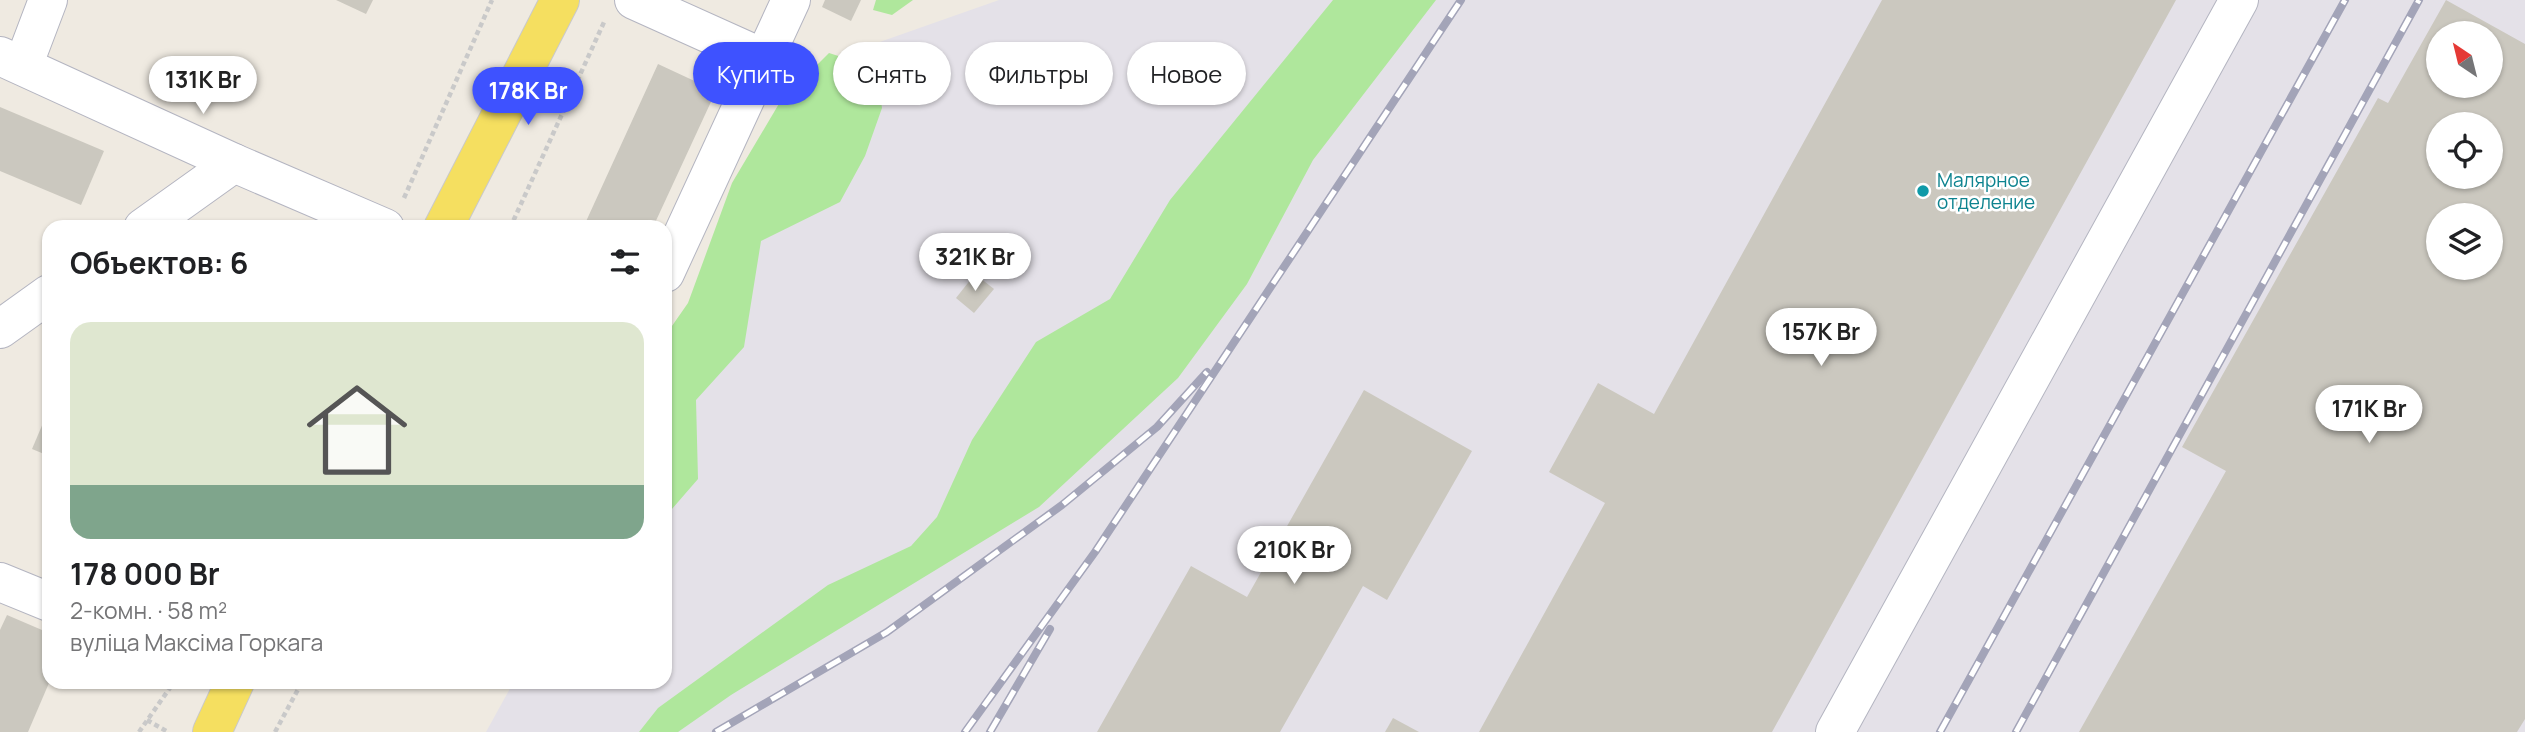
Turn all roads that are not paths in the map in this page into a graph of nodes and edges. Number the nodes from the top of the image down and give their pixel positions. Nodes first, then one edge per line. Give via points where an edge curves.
1 (48, 0) edge
2 (541, 0) edge
3 (560, 0) edge
4 (791, 0) edge
5 (2239, 0) edge
6 (621, 6) edge
7 (719, 42) edge
8 (772, 42) edge
9 (12, 61) edge
10 (744, 105) edge
11 (234, 163) junction
12 (394, 215) edge
13 (154, 220) edge
14 (445, 220) edge
15 (446, 220) edge
16 (672, 258) edge
17 (42, 299) edge
18 (0, 329) edge
19 (0, 582) edge
20 (42, 599) edge
21 (231, 689) edge
22 (212, 732) edge
23 (1835, 732) edge

1 - 9 street
2 - 14 main road
3 - 15 main road
4 - 8 street
5 - 23 street
6 - 7 street
9 - 11 street
10 - 16 street
11 - 12 street
11 - 13 street
17 - 18 street
19 - 20 street
21 - 22 main road

